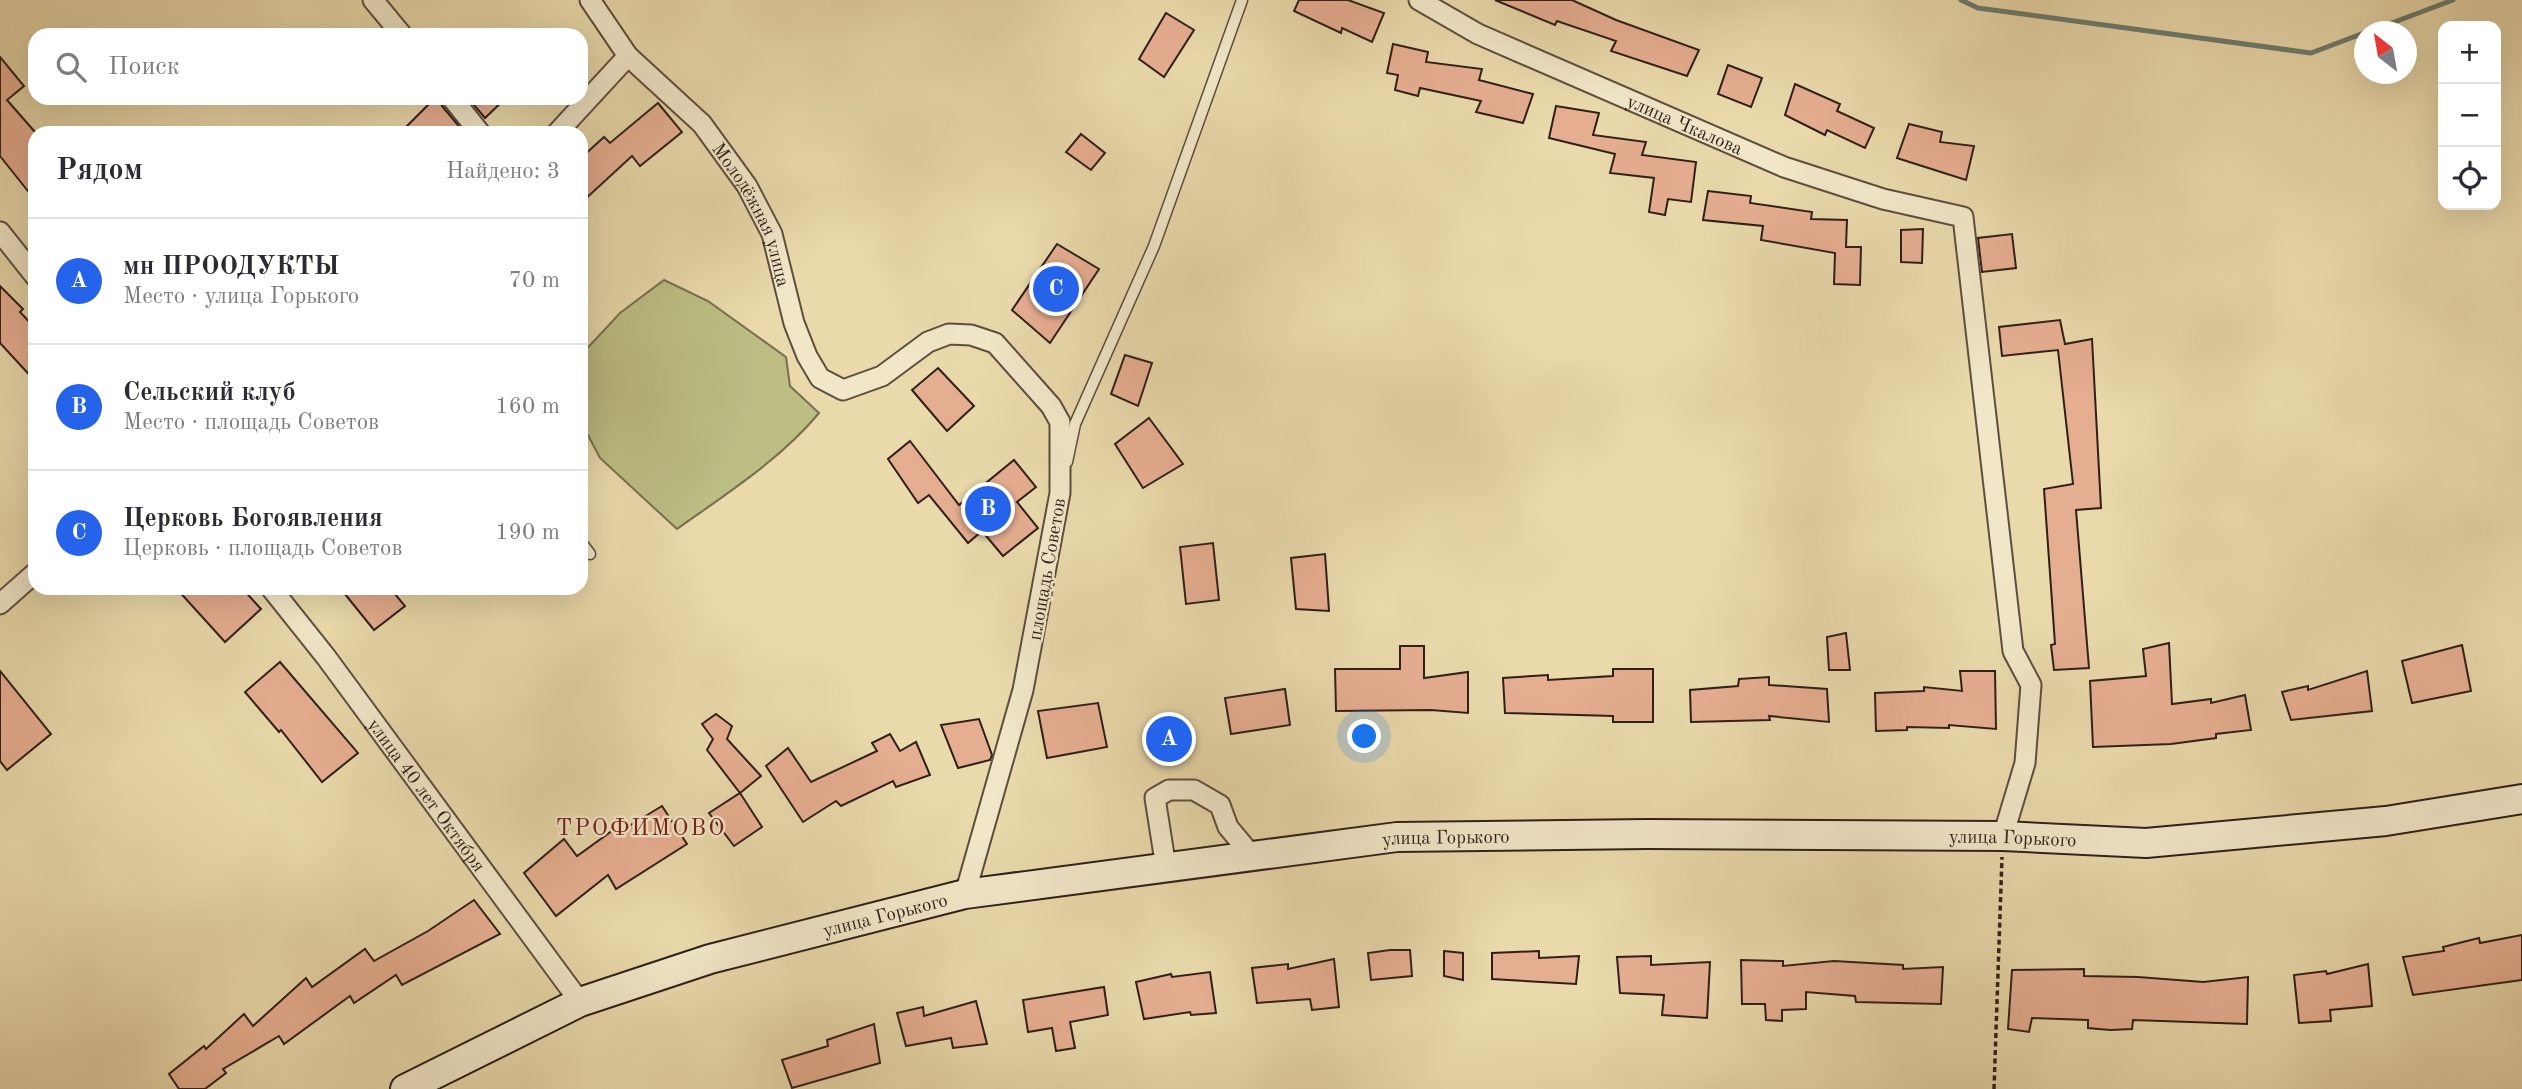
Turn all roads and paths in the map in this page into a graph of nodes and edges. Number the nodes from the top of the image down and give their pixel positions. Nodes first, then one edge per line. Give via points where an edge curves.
1 (373, 0) edge
2 (590, 0) edge
3 (1242, 0) edge
4 (1419, 0) edge
5 (396, 28) edge
6 (628, 56) junction
7 (588, 99) edge
8 (458, 105) edge
9 (583, 105) edge
10 (474, 126) edge
11 (563, 126) edge
12 (0, 232) edge
13 (28, 267) edge
14 (843, 390) joint
15 (1060, 494) junction
16 (588, 551) edge
17 (590, 554) dead end
18 (28, 579) edge
19 (277, 595) edge
20 (0, 604) edge
21 (2522, 799) edge
22 (2003, 835) junction
23 (1253, 857) junction
24 (1161, 870) junction
25 (965, 894) junction
26 (580, 1002) junction
27 (405, 1089) edge
28 (1994, 1089) edge

1 - 5 street
2 - 6 street, Молодёжная улица
3 - 15 lane via 1154,246 1075,424
4 - 22 street, улица Чкалова via 1478,34 1784,167 1883,199 1963,217 2012,651 2031,685 2025,763
6 - 7 street
6 - 14 street, Молодёжная улица via 702,124 747,186 772,234 807,356 820,378
8 - 10 street
9 - 11 street
12 - 13 street
14 - 15 street, площадь Советов via 882,376 928,342 948,334 995,343 1060,422
15 - 25 street, площадь Советов via 1023,690
16 - 17 lane
18 - 20 street
19 - 26 street, улица 40 лет Октября
21 - 22 main road, улица Горького via 2386,821 2146,843
22 - 23 main road, улица Горького via 1397,837
22 - 28 path
23 - 24 main road, улица Горького
23 - 24 street via 1228,827 1220,805 1194,790 1169,790 1155,798 1162,829
24 - 25 main road, улица Горького
25 - 26 main road, улица Горького via 710,959
26 - 27 main road, улица Горького

